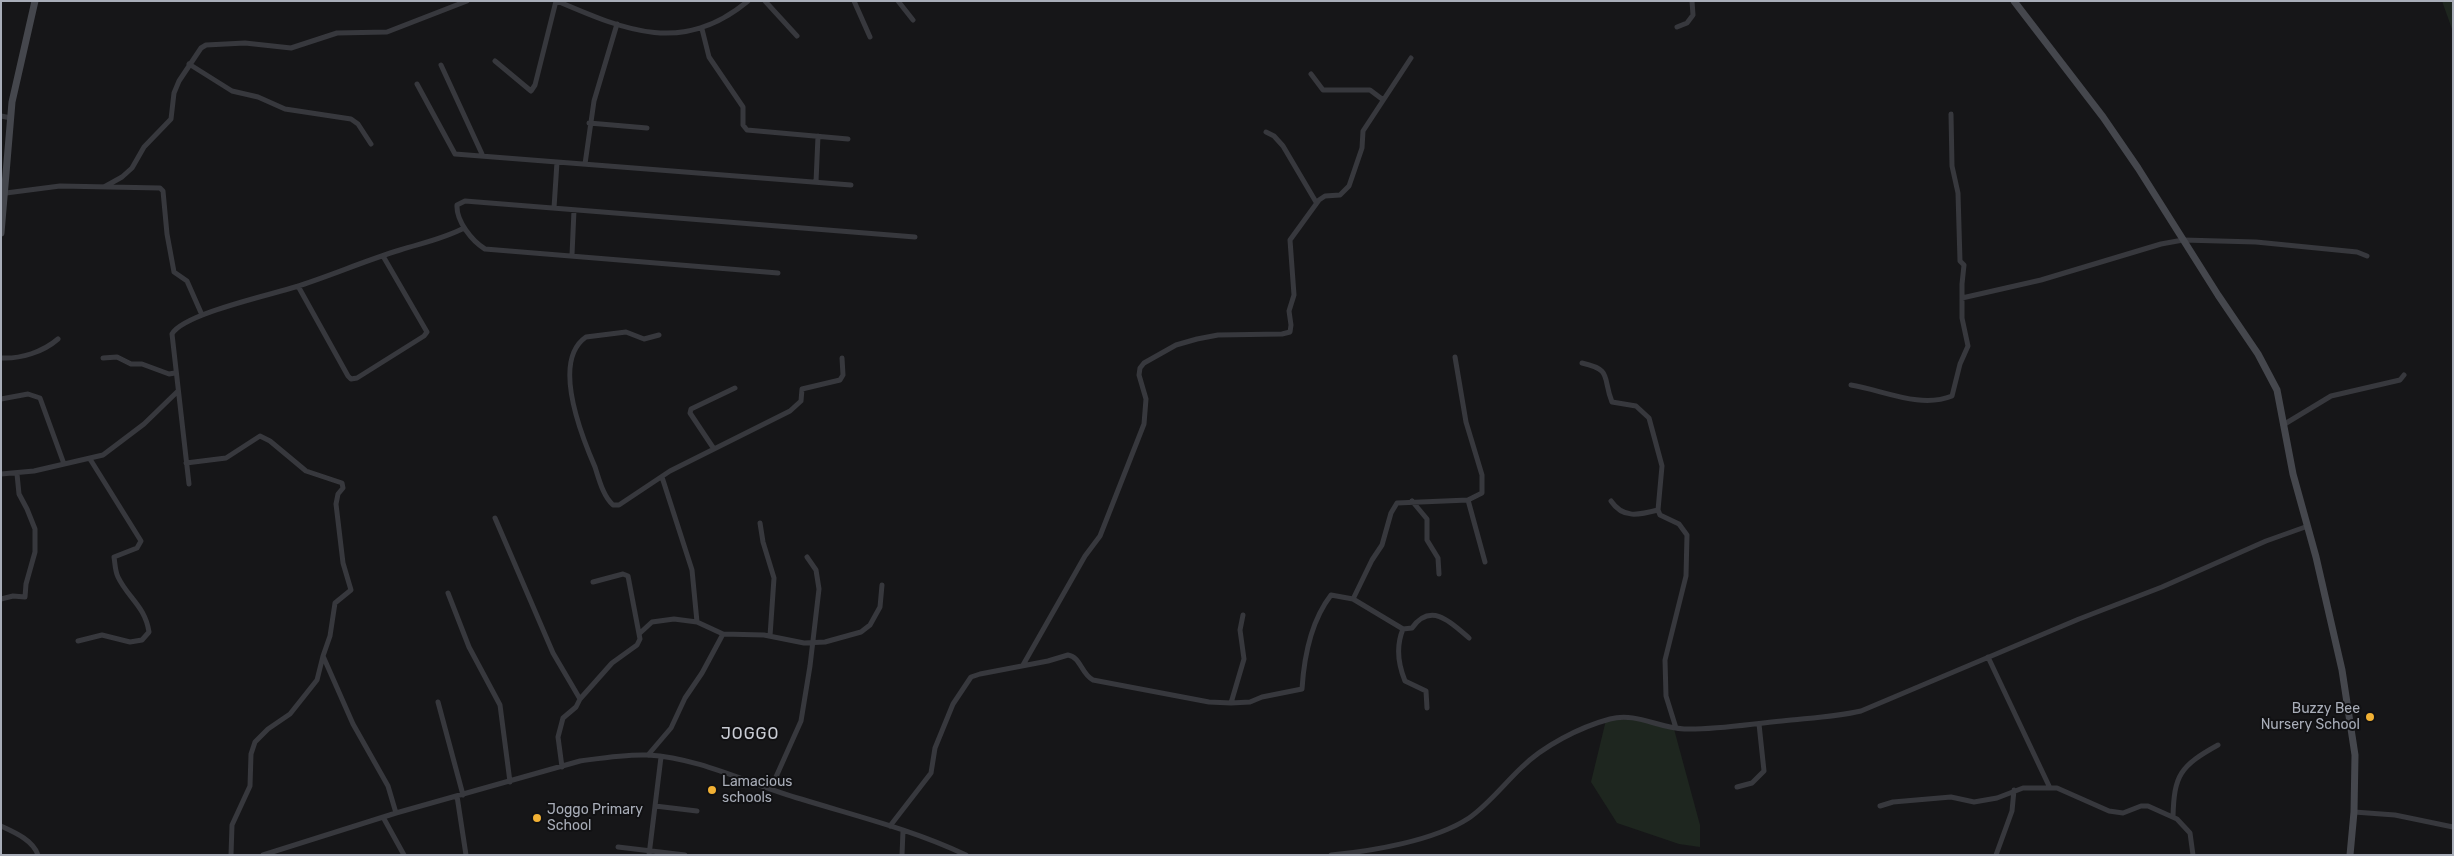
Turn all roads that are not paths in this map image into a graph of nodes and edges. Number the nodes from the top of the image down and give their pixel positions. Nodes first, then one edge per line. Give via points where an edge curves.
1 (35, 1) edge
2 (467, 1) edge
3 (557, 1) edge
4 (748, 1) edge
5 (765, 1) edge
6 (854, 1) edge
7 (898, 1) edge
8 (1692, 1) edge
9 (2014, 1) edge
10 (913, 20) dead end
11 (617, 24) junction
12 (1678, 27) dead end
13 (702, 29) junction
14 (797, 36) dead end
15 (870, 37) dead end
16 (1411, 58) dead end
17 (495, 61) dead end
18 (189, 64) junction
19 (441, 65) dead end
20 (1311, 74) dead end
21 (417, 84) dead end
22 (1382, 99) junction
23 (1952, 114) dead end
24 (1, 116) edge
25 (11, 118) junction
26 (589, 123) junction
27 (647, 128) dead end
28 (1266, 132) dead end
29 (818, 136) junction
30 (848, 139) dead end
31 (372, 144) dead end
32 (482, 154) junction
33 (557, 162) junction
34 (584, 164) junction
35 (816, 182) junction
36 (851, 185) dead end
37 (104, 187) junction
38 (4, 191) edge
39 (1316, 202) junction
40 (554, 208) junction
41 (574, 210) junction
42 (3, 216) edge
43 (464, 228) junction
44 (1, 233) edge
45 (915, 237) dead end
46 (2183, 240) junction
47 (572, 255) junction
48 (383, 256) junction
49 (2367, 256) dead end
50 (778, 273) dead end
51 (298, 286) junction
52 (1962, 298) junction
53 (202, 315) junction
54 (659, 335) dead end
55 (58, 339) dead end
56 (1455, 357) dead end
57 (1, 358) edge
58 (103, 358) dead end
59 (842, 358) dead end
60 (1582, 363) dead end
61 (175, 373) junction
62 (2404, 376) dead end
63 (1851, 385) dead end
64 (735, 388) dead end
65 (178, 391) junction
66 (1, 399) edge
67 (2283, 425) junction
68 (714, 449) junction
69 (90, 459) junction
70 (186, 463) junction
71 (64, 464) junction
72 (1, 474) edge
73 (17, 474) junction
74 (662, 477) junction
75 (189, 484) dead end
76 (1468, 500) junction
77 (1412, 501) junction
78 (1610, 501) dead end
79 (1658, 510) junction
80 (495, 518) dead end
81 (760, 523) dead end
82 (2308, 526) junction
83 (807, 557) dead end
84 (1485, 562) dead end
85 (1439, 574) dead end
86 (593, 582) dead end
87 (882, 585) dead end
88 (448, 593) dead end
89 (1, 599) edge
90 (1353, 599) junction
91 (1243, 614) dead end
92 (697, 622) junction
93 (1403, 629) junction
94 (640, 633) junction
95 (723, 634) junction
96 (770, 636) junction
97 (1469, 638) dead end
98 (78, 641) dead end
99 (813, 643) junction
100 (324, 656) junction
101 (1988, 657) junction
102 (1023, 665) junction
103 (580, 698) junction
104 (438, 702) dead end
105 (1231, 703) junction
106 (1427, 708) dead end
107 (1759, 724) junction
108 (1676, 728) junction
109 (2218, 745) dead end
110 (648, 755) junction
111 (660, 756) junction
112 (562, 767) junction
113 (510, 782) junction
114 (1737, 787) dead end
115 (771, 788) junction
116 (2050, 788) junction
117 (2014, 790) junction
118 (463, 795) junction
119 (456, 796) junction
120 (655, 806) junction
121 (1880, 806) dead end
122 (697, 811) dead end
123 (2354, 812) junction
124 (396, 813) junction
125 (383, 817) junction
126 (2174, 817) junction
127 (1, 826) edge
128 (890, 826) junction
129 (2453, 827) edge
130 (903, 831) junction
131 (618, 847) dead end
132 (649, 852) edge
133 (965, 854) edge
134 (38, 855) edge
135 (231, 855) edge
136 (263, 855) edge
137 (404, 855) edge
138 (466, 855) edge
139 (685, 855) edge
140 (902, 855) edge
141 (1330, 855) edge
142 (1996, 855) edge
143 (2193, 855) edge
144 (2350, 855) edge

1 - 25 street
2 - 18 street via 387,32 337,33 291,48 245,43 206,45
3 - 11 street
3 - 17 street via 536,86 532,91
4 - 13 street
5 - 14 street
6 - 15 street
7 - 10 street
8 - 12 street via 1693,15 1688,23
9 - 46 street via 2103,117
11 - 13 street via 660,34
11 - 26 street
13 - 29 street via 709,57 742,107 743,125 747,130
16 - 22 street
18 - 31 street via 232,91 258,97 285,110 351,119
18 - 37 street via 174,93 171,119 144,147 132,168
19 - 32 street
20 - 22 street via 1323,90 1370,90
21 - 32 street via 455,154
22 - 39 street via 1363,131 1362,148 1349,186 1340,194 1325,196
23 - 52 street via 1960,261 1965,269
24 - 25 street
25 - 38 street
26 - 27 street
26 - 34 street
28 - 39 street via 1283,146
29 - 30 street
29 - 35 street
32 - 33 street
33 - 34 street
33 - 40 street
34 - 35 street
35 - 36 street
37 - 38 street via 60,186
37 - 53 street via 156,187 163,191 174,272 187,281
38 - 42 street
39 - 102 street via 1290,240 1294,295 1289,311 1290,332 1218,336 1184,342 1140,368 1146,399 1144,424 1100,536 1092,544
40 - 41 street
40 - 43 street via 459,202 457,210
41 - 45 street
41 - 47 street
42 - 44 street
43 - 47 street via 478,245 486,249
43 - 48 street
46 - 49 street via 2256,242 2357,252
46 - 52 street via 2033,282
46 - 67 street via 2272,378
47 - 50 street
48 - 51 street
48 - 51 street via 427,332 358,378 348,376
51 - 53 street
52 - 63 street via 1968,346 1952,396 1936,401 1922,400
53 - 61 street via 175,329 172,334
54 - 74 street via 644,339 626,332 586,337 575,350 570,387 583,439 613,505 619,505
55 - 57 street via 50,346 18,358
56 - 76 street via 1466,422 1483,484 1482,493
58 - 61 street via 117,356 131,364
59 - 68 street via 843,375 840,380 802,389 801,401 790,411
60 - 79 street via 1604,371 1612,402 1636,406 1649,418 1662,466
61 - 65 street
62 - 67 street via 2400,380 2331,396
64 - 68 street via 691,409 690,413
65 - 69 street via 120,444
65 - 70 street
66 - 71 street via 28,394 40,398
67 - 82 street via 2292,474
68 - 74 street
69 - 71 street
69 - 98 street via 141,541 137,548 114,557 117,575 141,607 149,632 147,637 137,642 102,636
70 - 75 street
70 - 100 street via 226,458 260,436 306,471 342,483 336,504 343,563 352,590 336,604
71 - 73 street
72 - 73 street
73 - 89 street via 19,494 33,524 35,552 25,597
74 - 92 street via 692,570
76 - 77 street
76 - 84 street
77 - 85 street via 1427,519 1427,540 1438,558
77 - 90 street via 1394,506 1382,545
78 - 79 street via 1621,512 1629,514
79 - 108 street via 1664,518 1679,524 1687,535 1686,576 1665,660 1666,696
80 - 103 street via 552,653
81 - 96 street via 774,578
82 - 101 street
82 - 123 street via 2342,670 2355,755
83 - 99 street via 819,580
86 - 94 street via 623,574 628,576
87 - 99 street via 880,607 870,625 847,637
88 - 113 street via 469,647 500,705
90 - 93 street
90 - 105 street via 1331,595 1319,610 1305,657 1302,689 1250,702
91 - 105 street via 1240,630 1244,659 1241,678
92 - 94 street via 663,620 646,625
92 - 95 street
93 - 97 street via 1412,628 1421,618 1438,616
93 - 106 street via 1399,665 1405,681 1426,691
94 - 103 street via 637,645 612,663
95 - 96 street
95 - 110 street via 684,698 671,728
96 - 99 street
99 - 115 street via 800,721
100 - 124 street via 352,724 388,786
100 - 135 street via 317,680 290,714 268,729 253,746 250,786 232,825
101 - 107 street via 1861,711
101 - 116 street
102 - 105 street via 1068,655 1077,660 1084,674 1093,680 1209,702
102 - 128 street via 980,674 965,684 939,736 931,773
103 - 112 street via 560,726
104 - 118 street
107 - 108 street
107 - 114 street via 1764,770 1752,783
108 - 141 street via 1631,716 1595,724 1537,755 1460,824 1393,845
109 - 126 street via 2194,760 2177,779
110 - 111 street
110 - 112 street via 609,757
111 - 115 street
111 - 120 street
112 - 113 street
113 - 118 street
115 - 128 street
116 - 117 street
116 - 126 street via 2061,789 2108,811 2123,812 2144,806
117 - 121 street via 1997,798 1974,802 1951,797
117 - 142 street via 2012,811
118 - 119 street
119 - 124 street
119 - 138 street
120 - 122 street
120 - 132 street
123 - 129 street via 2395,815
123 - 144 street
124 - 125 street
125 - 136 street
125 - 137 street
126 - 143 street via 2190,833
127 - 134 street via 23,838
128 - 130 street
130 - 133 street
130 - 140 street
131 - 132 street
132 - 139 street

